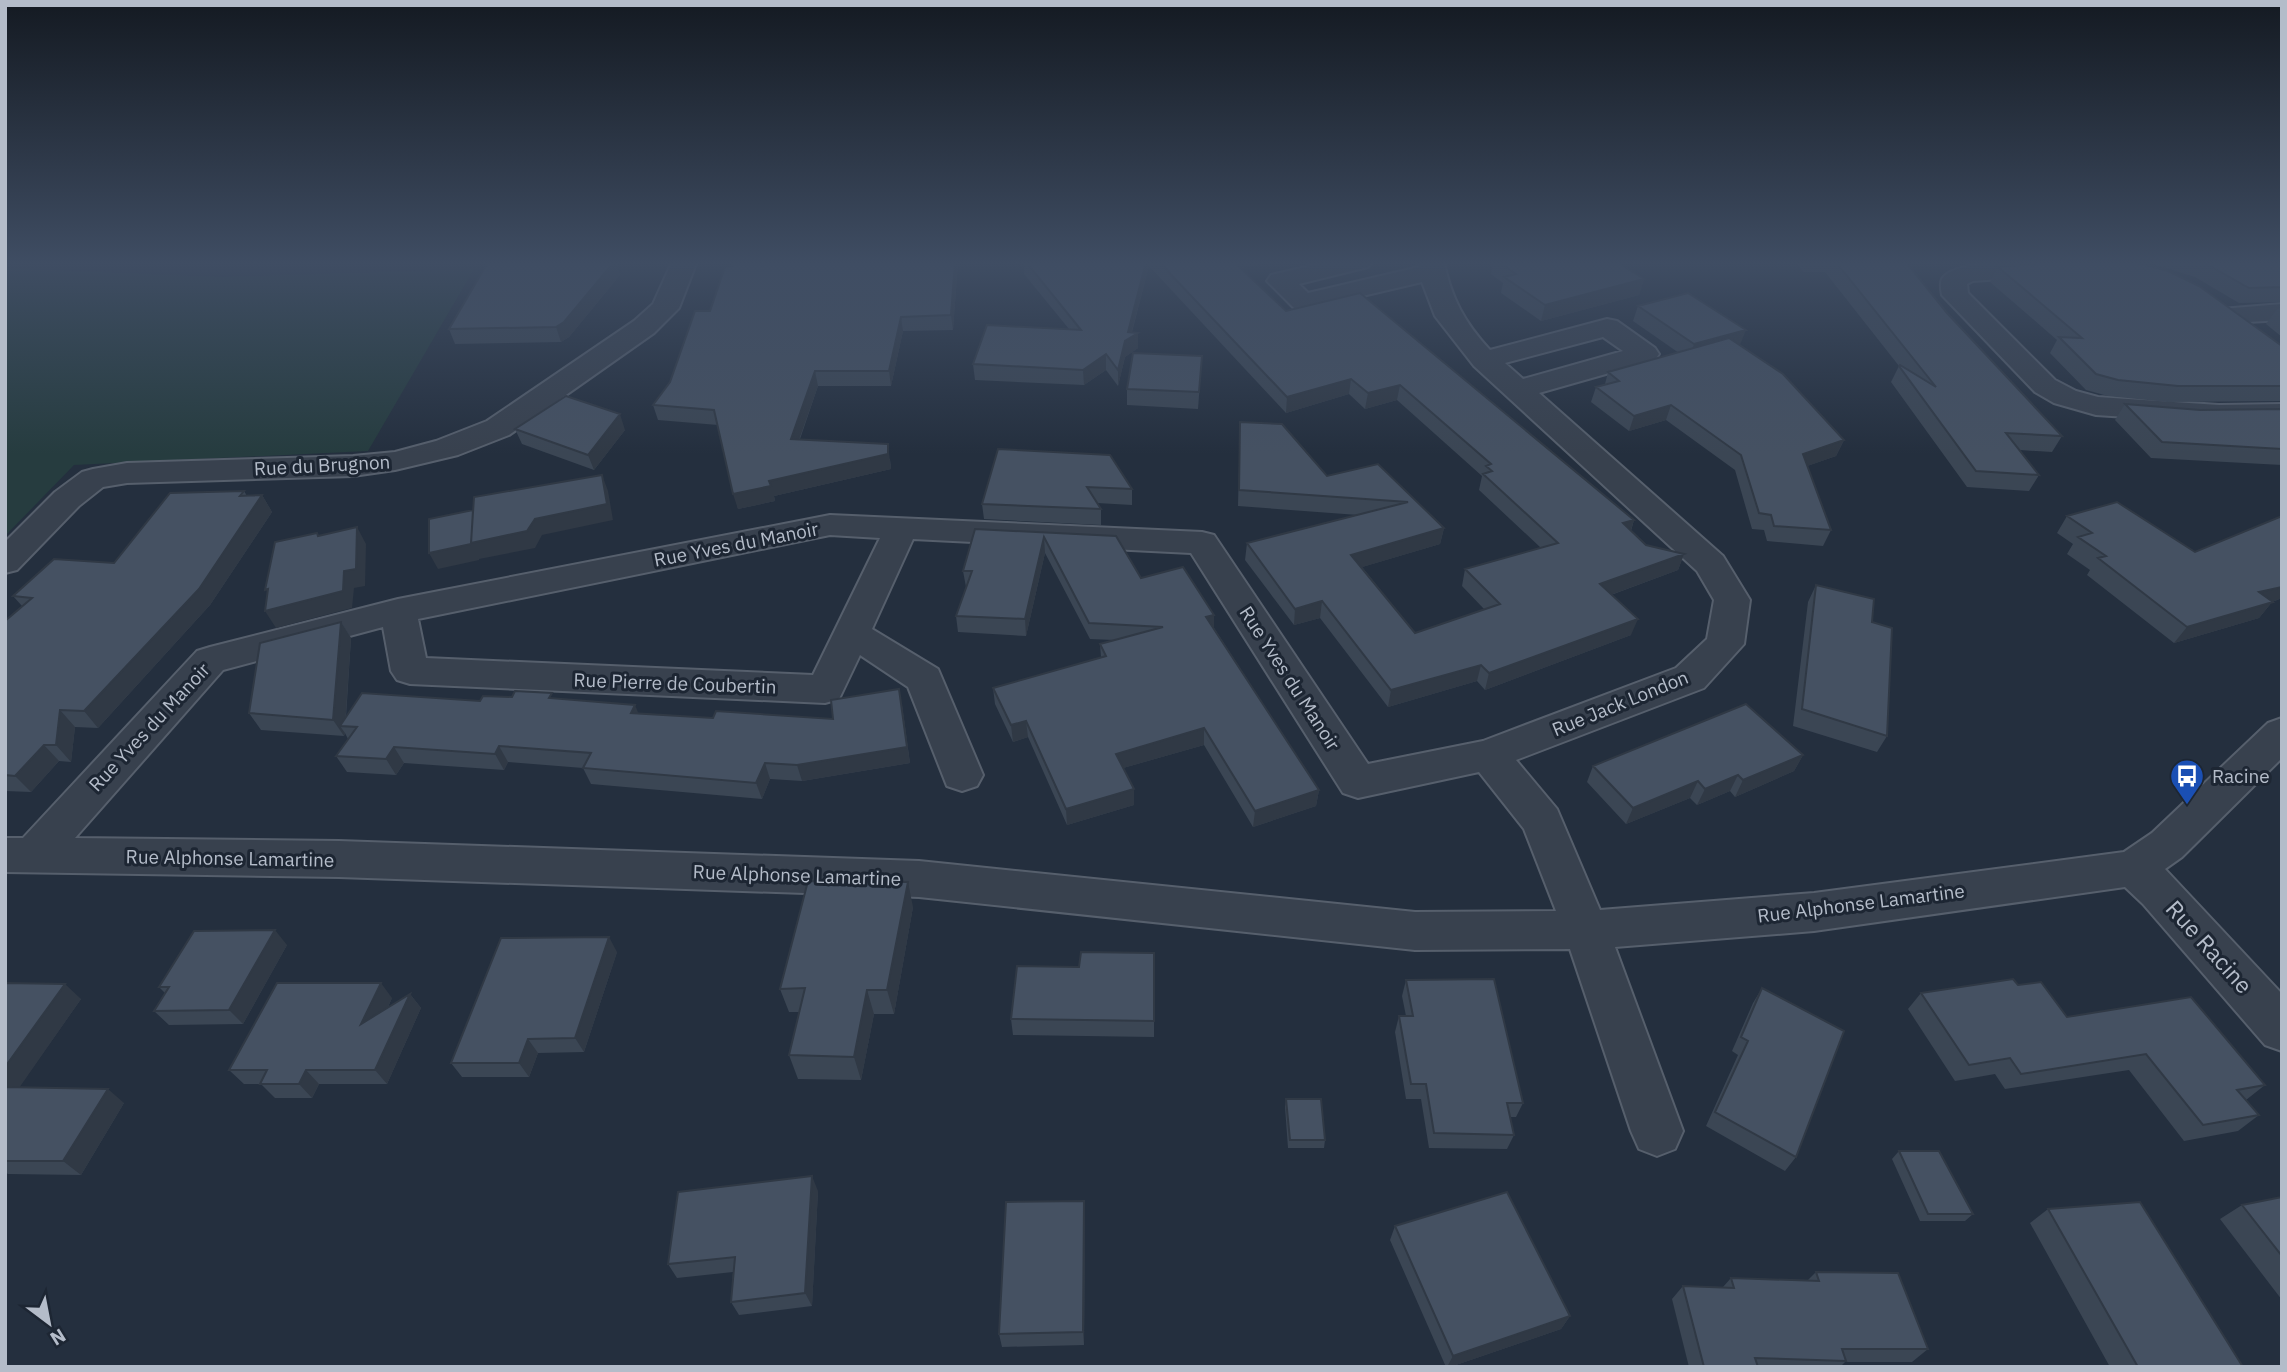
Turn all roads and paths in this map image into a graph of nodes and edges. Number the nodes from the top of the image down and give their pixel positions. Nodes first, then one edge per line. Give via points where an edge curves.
1 (645, 326) edge
2 (1455, 326) edge
3 (1986, 326) edge
4 (2247, 326) edge
5 (2262, 337) edge
6 (1484, 360) junction
7 (1517, 390) junction
8 (2282, 413) edge
9 (901, 530) junction
10 (5, 562) edge
11 (398, 611) junction
12 (852, 633) junction
13 (2282, 733) edge
14 (1488, 755) junction
15 (962, 775) dead end
16 (19, 855) edge
17 (2134, 868) junction
18 (1586, 930) junction
19 (2282, 1029) edge
20 (1657, 1131) dead end

1 - 10 street, Rue du Brugnon via 498,428 447,448 353,466 127,472 93,479
2 - 6 street, Rue Jack London
3 - 8 street via 2045,386 2065,397 2096,406
4 - 5 street
6 - 7 street, Rue Jack London
6 - 7 street via 1607,327 1645,354
7 - 14 street, Rue Jack London via 1711,564 1732,600 1725,644 1690,678
9 - 11 street, Rue Yves du Manoir via 830,525
9 - 12 street, Rue Pierre de Coubertin
9 - 14 street, Rue Yves du Manoir via 1202,543 1359,782
11 - 12 street, Rue Pierre de Coubertin via 410,671 825,689
11 - 16 street, Rue Yves du Manoir via 210,660
12 - 15 street via 924,679
13 - 17 street via 2167,845
14 - 18 street via 1542,821
16 - 18 street, Rue Alphonse Lamartine via 339,859 919,879 1415,931
17 - 18 street, Rue Alphonse Lamartine via 1814,912
17 - 19 street, Rue Racine via 2160,891
18 - 20 street

